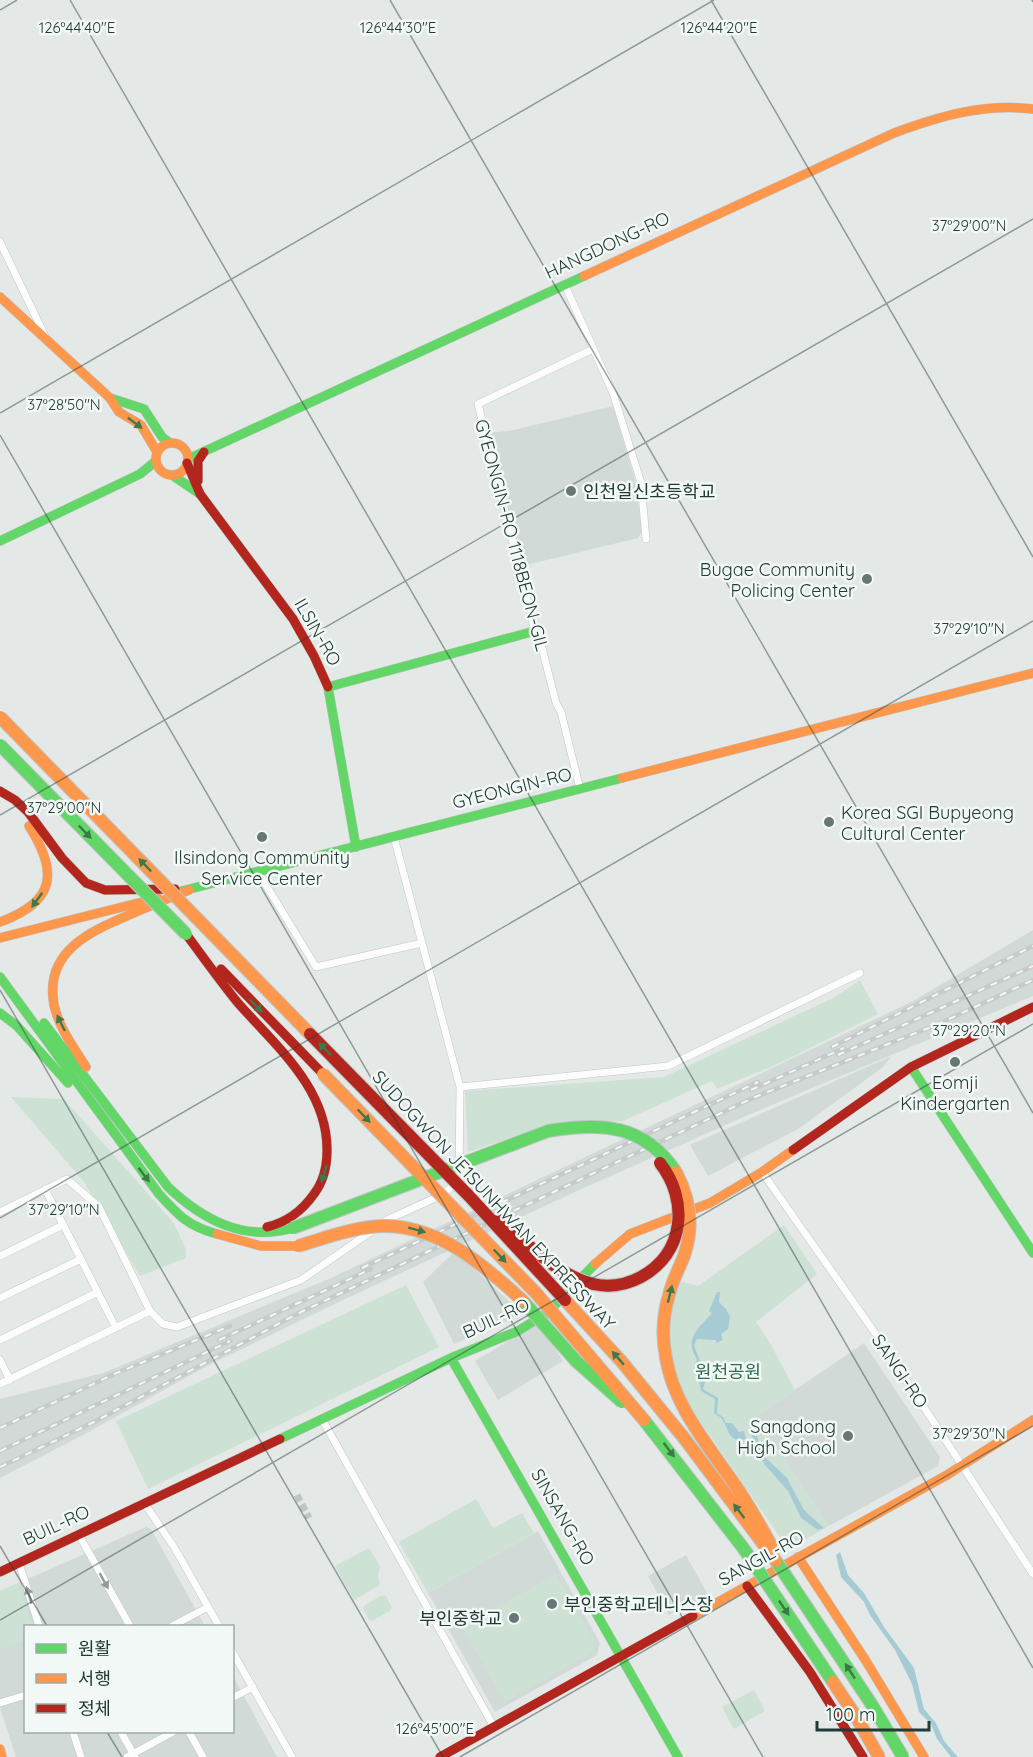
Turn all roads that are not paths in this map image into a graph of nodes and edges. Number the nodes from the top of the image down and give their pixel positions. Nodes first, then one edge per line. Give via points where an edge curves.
1 (1033, 109) edge
2 (0, 242) edge
3 (565, 285) junction
4 (0, 297) edge
5 (47, 341) junction
6 (593, 349) junction
7 (110, 398) junction
8 (170, 443) junction
9 (206, 450) junction
10 (156, 456) junction
11 (186, 457) junction
12 (140, 474) junction
13 (169, 475) junction
14 (200, 494) junction
15 (646, 539) dead end
16 (0, 541) edge
17 (535, 631) junction
18 (1033, 673) edge
19 (328, 687) junction
20 (0, 717) edge
21 (0, 746) edge
22 (580, 789) junction
23 (0, 791) edge
24 (0, 799) edge
25 (394, 837) junction
26 (356, 847) junction
27 (258, 872) junction
28 (189, 890) junction
29 (0, 922) edge
30 (186, 934) junction
31 (0, 938) edge
32 (422, 943) junction
33 (0, 965) edge
34 (860, 973) dead end
35 (0, 977) edge
36 (25, 1004) junction
37 (1033, 1007) edge
38 (0, 1013) edge
39 (911, 1067) junction
40 (460, 1088) junction
41 (123, 1127) junction
42 (109, 1128) junction
43 (762, 1172) junction
44 (45, 1189) junction
45 (469, 1196) junction
46 (0, 1212) edge
47 (63, 1225) junction
48 (293, 1233) junction
49 (240, 1235) junction
50 (1033, 1253) edge
51 (0, 1256) edge
52 (81, 1258) junction
53 (98, 1292) junction
54 (0, 1298) edge
55 (150, 1311) junction
56 (116, 1328) junction
57 (0, 1340) edge
58 (451, 1358) junction
59 (0, 1360) edge
60 (10, 1380) junction
61 (0, 1384) edge
62 (322, 1419) junction
63 (1033, 1420) edge
64 (654, 1431) junction
65 (963, 1465) junction
66 (145, 1504) junction
67 (79, 1535) junction
68 (798, 1557) junction
69 (19, 1563) junction
70 (0, 1572) edge
71 (1033, 1574) edge
72 (789, 1578) junction
73 (747, 1586) junction
74 (208, 1607) junction
75 (39, 1625) edge
76 (129, 1625) edge
77 (174, 1625) edge
78 (218, 1625) edge
79 (234, 1654) edge
80 (622, 1655) junction
81 (253, 1687) junction
82 (24, 1696) edge
83 (234, 1697) edge
84 (0, 1703) edge
85 (494, 1727) junction
86 (73, 1733) edge
87 (122, 1733) edge
88 (170, 1733) edge
89 (190, 1733) edge
90 (0, 1749) edge
91 (132, 1756) edge
92 (199, 1756) edge
93 (3, 1757) edge
94 (81, 1757) edge
95 (292, 1757) edge
96 (440, 1757) edge
97 (678, 1757) edge
98 (863, 1757) edge
99 (879, 1757) edge
100 (903, 1757) edge
101 (924, 1757) edge

1 - 3 main road, HANGDONG-RO via 976,108 923,122
2 - 5 street
3 - 6 street
3 - 9 main road, HANGDONG-RO
4 - 5 main road
5 - 7 main road
6 - 15 street via 613,393 641,483
6 - 17 street, GYEONGIN-RO 1118BEON-GIL via 478,404
7 - 8 main road via 144,409
7 -> 10 main road via 119,412 141,425
8 - 10 main road
8 - 11 main road via 180,445
9 - 11 main road, HANGDONG-RO
9 - 14 main road via 198,461
10 - 12 main road
10 - 13 main road via 159,469
11 - 13 main road via 182,472
11 - 14 main road, ILSIN-RO
12 - 13 main road
12 - 16 main road
13 - 14 main road, ILSIN-RO
14 - 19 main road, ILSIN-RO via 293,619
17 - 19 main road
17 - 22 street, GYEONGIN-RO 1118BEON-GIL
18 - 22 main road, GYEONGIN-RO
19 - 26 main road, ILSIN-RO
45 -> 20 main road, SUDOGWON JE1SUNHWAN EXPRESSWAY, bridge
21 -> 30 main road, SUDOGWON JE1SUNHWAN EXPRESSWAY, bridge
22 - 25 main road, GYEONGIN-RO
23 - 28 main road via 22,805 70,867 89,885 102,889
24 -> 29 main road via 16,810 37,838 44,850 47,873 46,885 36,903 27,912
25 - 26 main road, GYEONGIN-RO
25 - 32 street
26 - 27 main road, GYEONGIN-RO
27 - 28 main road, GYEONGIN-RO
27 - 32 street via 316,967
28 - 31 main road, GYEONGIN-RO
41 -> 28 main road via 56,1013 53,984 57,968 66,951 79,939
30 -> 48 main road via 304,1079 321,1111 327,1164 322,1181 300,1212
30 -> 64 main road, SUDOGWON JE1SUNHWAN EXPRESSWAY, bridge via 536,1293
32 - 40 street
33 - 36 main road
34 - 40 street via 668,1066
35 - 36 main road
36 - 41 main road
36 - 42 main road
37 - 39 main road, BUIL-RO
38 - 42 main road via 17,1026
39 - 43 main road, BUIL-RO
39 - 50 main road
40 - 55 street via 459,1179 444,1194 388,1219 301,1280 177,1327 163,1324
41 - 49 main road via 184,1203
42 -> 49 main road via 184,1221 205,1231
43 - 58 main road, BUIL-RO via 710,1203 630,1234 547,1313 518,1330
43 - 65 street, SANGI-RO
44 - 46 street
44 - 47 street
44 - 55 street via 67,1179 99,1207
45 - 48 main road, bridge via 561,1270 584,1281 608,1286 629,1283 664,1260 679,1222 674,1186 663,1166 638,1145 598,1133 548,1139
72 -> 45 main road, SUDOGWON JE1SUNHWAN EXPRESSWAY, bridge via 622,1362
47 - 51 street
47 - 52 street
48 - 49 main road via 268,1240
48 - 49 main road via 271,1226
48 -> 64 main road, bridge via 392,1226 417,1229 464,1252 526,1305 583,1368
72 -> 48 main road, bridge via 756,1515 684,1410 668,1370 665,1318 689,1238 690,1216 688,1196 680,1177 652,1145 634,1135 596,1125 548,1131
52 - 53 street
52 - 54 street
53 - 56 street
53 - 57 street
55 - 56 street
56 - 60 street
58 - 62 main road, BUIL-RO
58 - 80 main road, SINSANG-RO
59 - 60 street
60 - 61 street
62 - 66 main road, BUIL-RO
62 - 85 street
63 - 65 main road, SANGIL-RO
64 -> 99 main road, SUDOGWON JE1SUNHWAN EXPRESSWAY, bridge via 744,1549
65 - 68 main road, SANGIL-RO
65 - 71 street, SANGI-RO
66 - 67 main road, BUIL-RO
66 - 74 street
67 - 69 main road, BUIL-RO
67 -> 76 street
68 - 73 main road, SANGIL-RO
68 - 101 main road
69 - 70 main road, BUIL-RO
75 -> 69 street
100 -> 72 main road, SUDOGWON JE1SUNHWAN EXPRESSWAY, bridge
73 - 80 main road, SANGIL-RO
73 - 98 main road via 810,1672
74 - 77 street
74 - 78 street
79 - 81 street
80 - 85 main road, SANGIL-RO
80 - 97 main road, SINSANG-RO
81 - 83 street
81 - 95 street
82 - 84 street
85 - 96 main road, SANGIL-RO
86 - 94 street
87 - 91 street
88 - 91 street
89 - 92 street
90 - 93 main road

